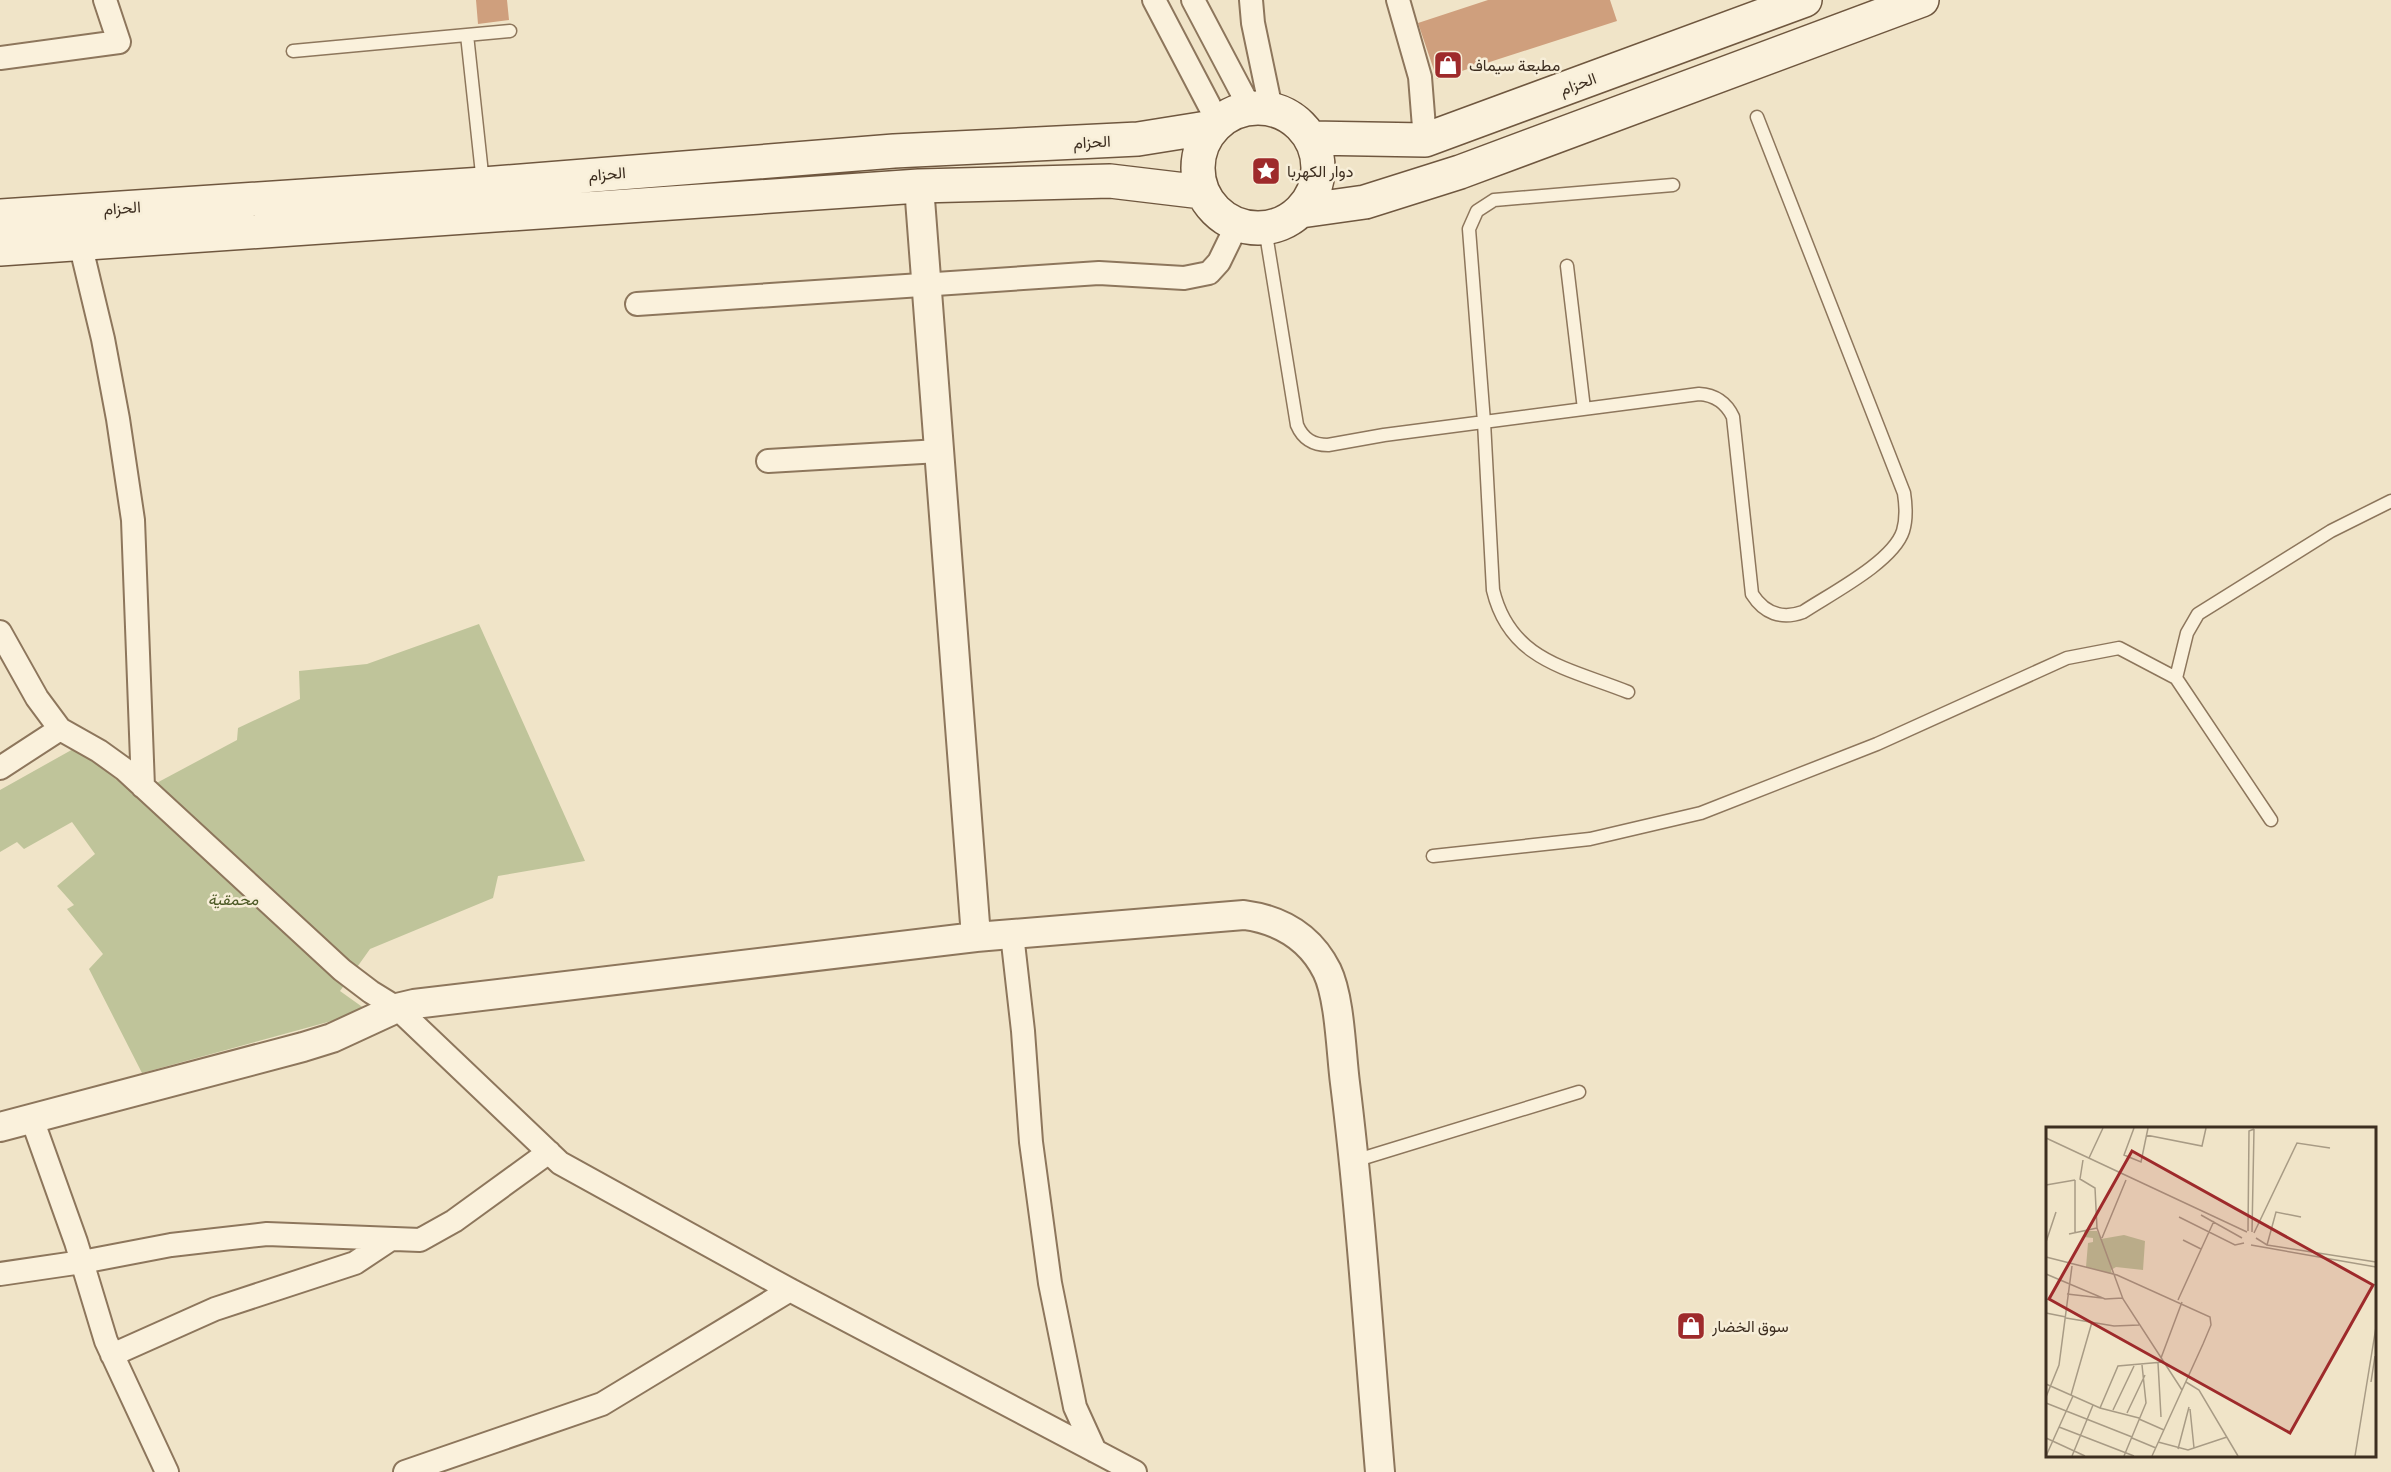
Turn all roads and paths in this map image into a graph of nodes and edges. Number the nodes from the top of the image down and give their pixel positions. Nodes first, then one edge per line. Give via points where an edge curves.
1 (105, 0) edge
2 (1154, 0) edge
3 (1193, 0) edge
4 (1251, 0) edge
5 (1398, 0) edge
6 (1805, 0) edge
7 (1922, 0) edge
8 (510, 32) dead end
9 (467, 35) junction
10 (293, 51) dead end
11 (0, 58) edge
12 (1260, 108) junction
13 (1757, 117) dead end
14 (1216, 125) junction
15 (1311, 138) junction
16 (1425, 140) junction
17 (894, 151) junction
18 (483, 184) junction
19 (1672, 185) dead end
20 (908, 187) junction
21 (1202, 192) junction
22 (1301, 211) junction
23 (0, 216) edge
24 (1251, 227) junction
25 (80, 243) junction
26 (0, 249) edge
27 (1567, 266) dead end
28 (926, 284) junction
29 (637, 304) dead end
30 (1584, 409) junction
31 (1484, 422) junction
32 (939, 452) junction
33 (768, 461) dead end
34 (2391, 501) edge
35 (0, 632) edge
36 (2176, 678) junction
37 (1628, 692) dead end
38 (60, 729) junction
39 (0, 768) edge
40 (143, 787) junction
41 (2271, 820) dead end
42 (1433, 856) dead end
43 (1012, 934) junction
44 (976, 937) junction
45 (397, 1008) junction
46 (1578, 1092) dead end
47 (33, 1119) junction
48 (0, 1127) edge
49 (549, 1152) junction
50 (1354, 1161) junction
51 (391, 1239) junction
52 (82, 1262) junction
53 (0, 1274) edge
54 (790, 1290) junction
55 (112, 1355) junction
56 (1095, 1450) junction
57 (414, 1470) edge
58 (1127, 1470) edge
59 (166, 1472) edge
60 (1380, 1472) edge

1 - 11 street via 119,42
2 - 14 street
3 - 12 street
4 - 12 street
5 - 16 street via 1420,77
6 - 16 main road, الحزام
7 - 22 main road via 1460,172 1365,201
8 - 9 lane
9 - 10 lane
9 - 18 lane
12 - 14 main road via 1233,113
12 - 15 main road via 1294,119
13 - 30 lane via 1904,493 1905,522 1894,549 1803,612 1793,616 1773,614 1752,594 1734,425 1723,402 1699,394
14 - 17 main road, الحزام via 1138,140
14 - 21 main road via 1203,142 1198,158 1197,176
15 - 16 main road, الحزام
15 - 22 main road via 1318,156 1318,176 1313,195
17 - 18 main road, الحزام
17 - 20 main road
18 - 23 main road, الحزام
19 - 31 lane via 1494,200 1477,210 1469,229
20 - 21 main road, الحزام via 1110,181
20 - 25 main road, الحزام
20 - 28 street
21 - 24 main road via 1223,218
22 - 24 main road via 1285,222
24 - 28 street via 1209,273 1197,276 1100,273
24 - 31 lane via 1297,425 1305,438 1328,445
25 - 26 main road, الحزام
25 - 40 street via 105,351 133,520
27 - 30 lane
28 - 29 street
28 - 32 street
30 - 31 lane
31 - 37 lane via 1493,590 1504,623 1521,643 1542,658
32 - 33 street
32 - 44 street
34 - 36 lane via 2331,531 2198,614 2187,633
35 - 38 street via 37,698
36 - 41 lane
36 - 42 lane via 2119,648 2067,658 1877,744 1701,813 1590,839
38 - 39 street
38 - 40 street via 99,751
40 - 45 street via 342,970
43 - 44 street
43 - 50 street via 1244,915 1288,928 1321,960 1333,988
43 - 56 street via 1030,1142 1050,1283 1075,1407
44 - 45 street
45 - 47 street via 303,1047
45 - 49 street
46 - 50 lane
47 - 48 street
47 - 52 street
49 - 51 street via 454,1221 420,1240
49 - 54 street via 560,1162
50 - 60 street
51 - 52 street via 267,1234 171,1245
51 - 55 street via 355,1263 215,1309
52 - 53 street
52 - 55 street
54 - 56 street
54 - 57 street via 602,1404
55 - 59 street
56 - 58 street

